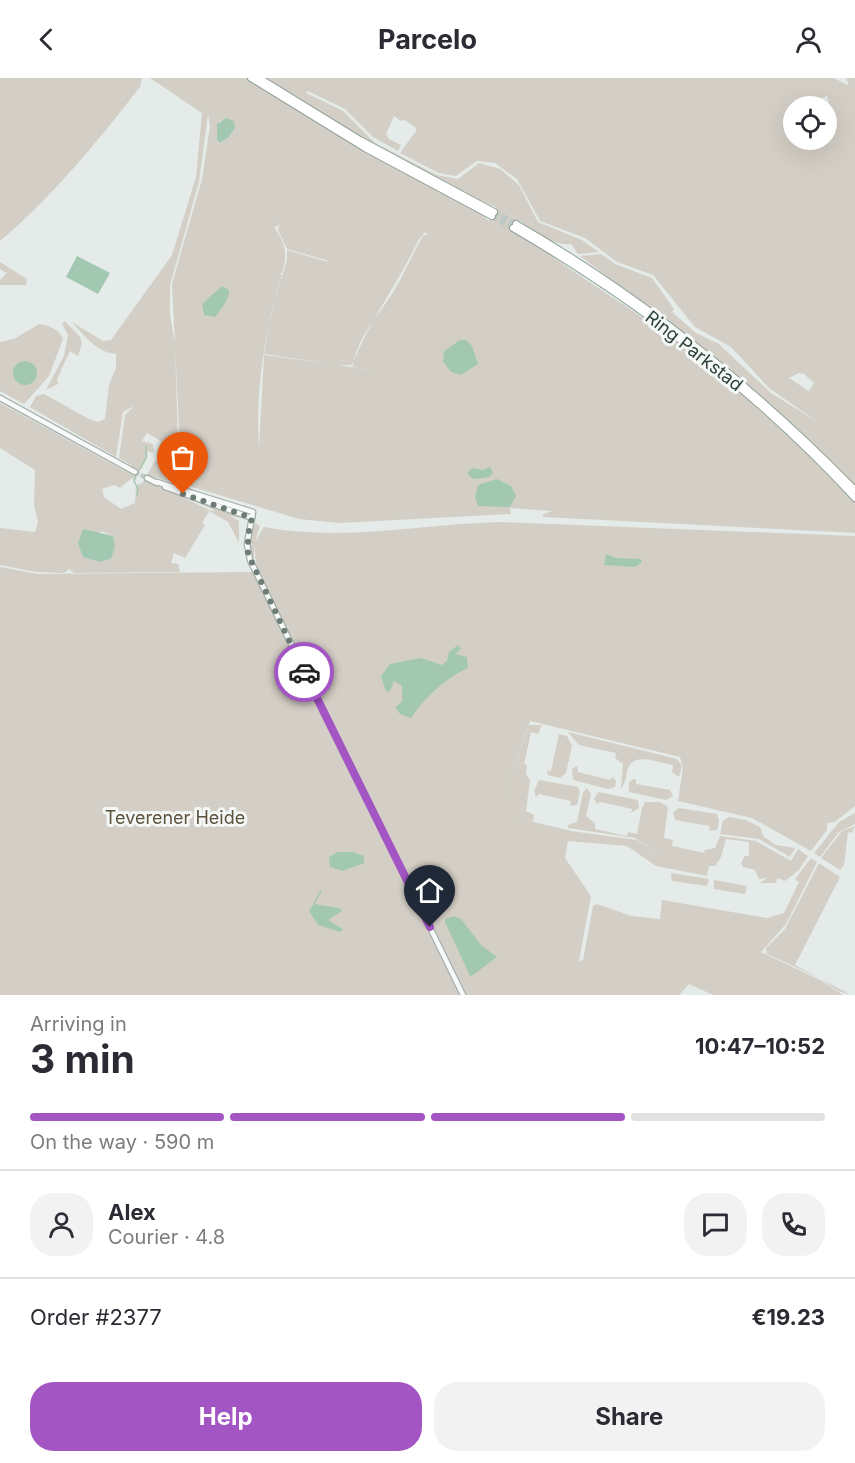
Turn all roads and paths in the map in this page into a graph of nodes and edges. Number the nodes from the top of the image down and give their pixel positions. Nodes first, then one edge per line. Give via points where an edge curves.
1 (251, 78) edge
2 (259, 78) edge
3 (0, 398) edge
4 (135, 472) tunnel mouth
5 (147, 478) tunnel mouth
6 (855, 490) edge
7 (855, 498) edge
8 (463, 995) edge

1 - 2 highway via 373,153 493,214
3 - 4 street
5 - 8 street via 253,515 247,544 250,560
6 - 7 highway, Ring Parkstad via 778,414 698,347 620,289 514,226 627,299 695,350 778,421

